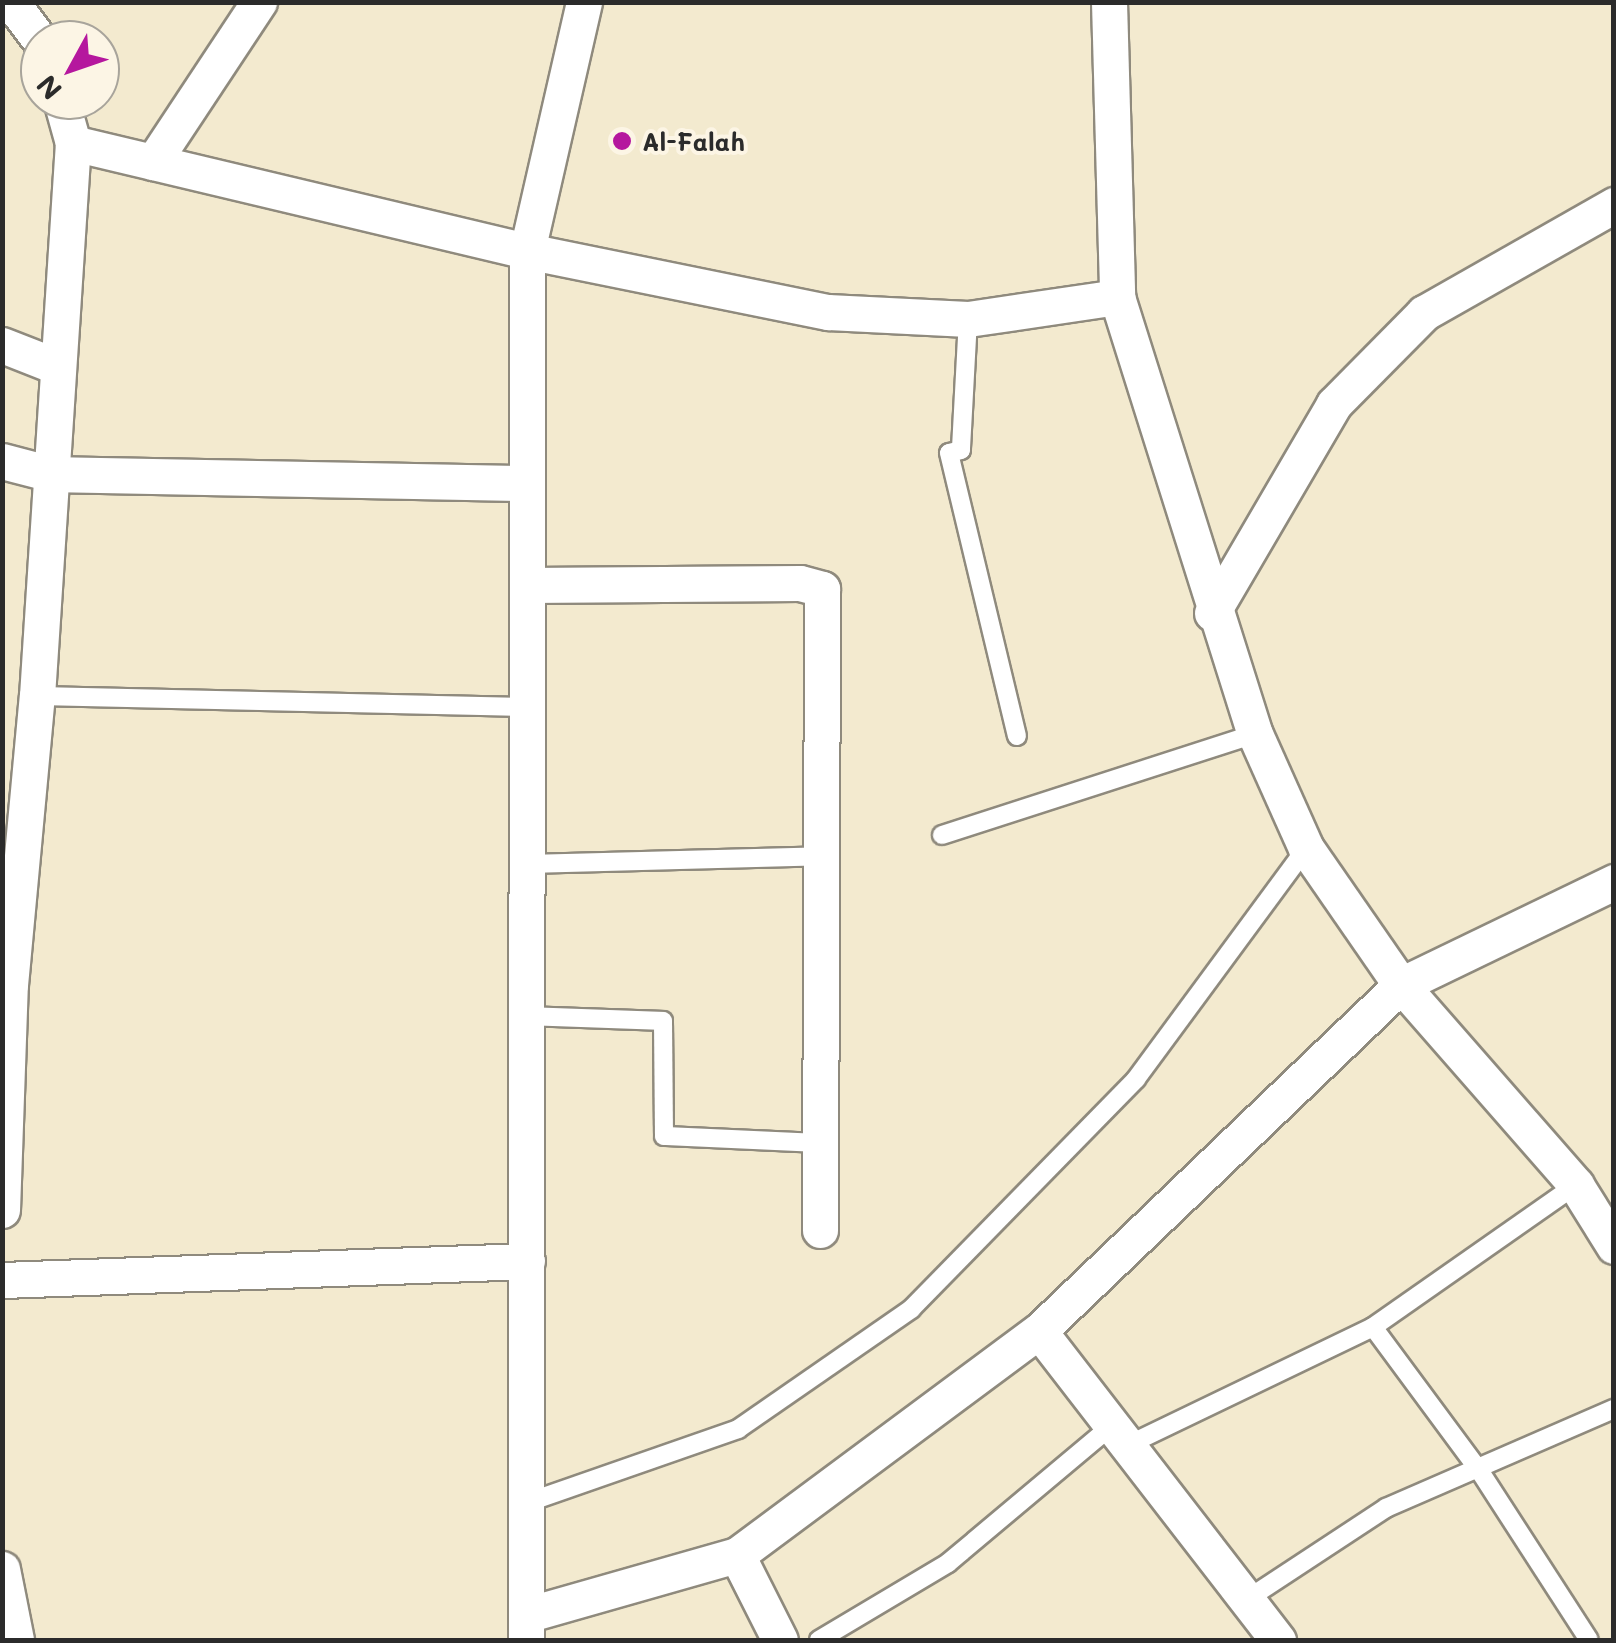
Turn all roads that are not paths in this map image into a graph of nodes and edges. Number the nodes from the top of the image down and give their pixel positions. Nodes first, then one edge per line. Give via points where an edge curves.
1 (259, 2) edge
2 (584, 2) edge
3 (1108, 2) edge
4 (67, 120) edge
5 (73, 142) junction
6 (154, 162) junction
7 (1614, 204) edge
8 (527, 251) junction
9 (1117, 298) junction
10 (968, 319) junction
11 (2, 345) edge
12 (58, 367) junction
13 (2, 461) edge
14 (52, 474) junction
15 (527, 483) junction
16 (527, 585) junction
17 (1212, 612) junction
18 (38, 696) junction
19 (527, 707) junction
20 (1255, 734) junction
21 (1017, 736) dead end
22 (16, 796) edge
23 (942, 834) dead end
24 (1306, 848) junction
25 (823, 856) junction
26 (527, 864) junction
27 (1614, 882) edge
28 (1401, 985) junction
29 (6, 986) edge
30 (527, 1016) junction
31 (821, 1143) junction
32 (1594, 1195) edge
33 (2, 1210) edge
34 (820, 1230) dead end
35 (1614, 1246) edge
36 (526, 1261) junction
37 (2, 1280) edge
38 (1373, 1327) junction
39 (1039, 1331) junction
40 (1614, 1409) edge
41 (1119, 1436) junction
42 (1479, 1470) junction
43 (526, 1504) junction
44 (736, 1556) junction
45 (2, 1569) edge
46 (1246, 1600) junction
47 (526, 1628) edge
48 (16, 1640) edge
49 (780, 1640) edge
50 (819, 1640) edge
51 (1278, 1640) edge
52 (1589, 1640) edge

1 - 6 street
2 - 8 street
3 - 9 street
4 - 5 street
5 - 6 street
5 - 12 street
6 - 8 street
7 - 17 street via 1424,313 1334,404
8 - 10 street via 828,312
8 - 15 street
9 - 10 street
9 - 17 street
10 - 21 lane via 961,450 949,453
11 - 12 street
12 - 14 street
13 - 14 street
14 - 15 street
14 - 18 street
15 - 16 street
16 - 19 street
16 - 25 street via 800,583 822,590
17 - 20 street
18 - 19 lane
18 - 22 street
19 - 26 street
20 - 23 lane
20 - 24 street
22 - 29 street
24 - 28 street
24 - 43 lane via 1136,1079 911,1309 738,1429
25 - 26 lane
25 - 31 street
26 - 30 street
27 - 28 street
28 - 32 street
28 - 39 street
29 - 33 street
30 - 31 lane via 662,1021 664,1136
30 - 36 street
31 - 34 street
32 - 35 street
32 - 38 lane
36 - 37 street
36 - 43 street
38 - 41 lane
38 - 42 lane
39 - 41 street
39 - 44 street
40 - 42 lane
41 - 46 street
41 - 50 lane via 948,1563
42 - 46 lane via 1386,1508
42 - 52 lane
43 - 47 street
44 - 47 street
44 - 49 street
45 - 48 street
46 - 51 street

